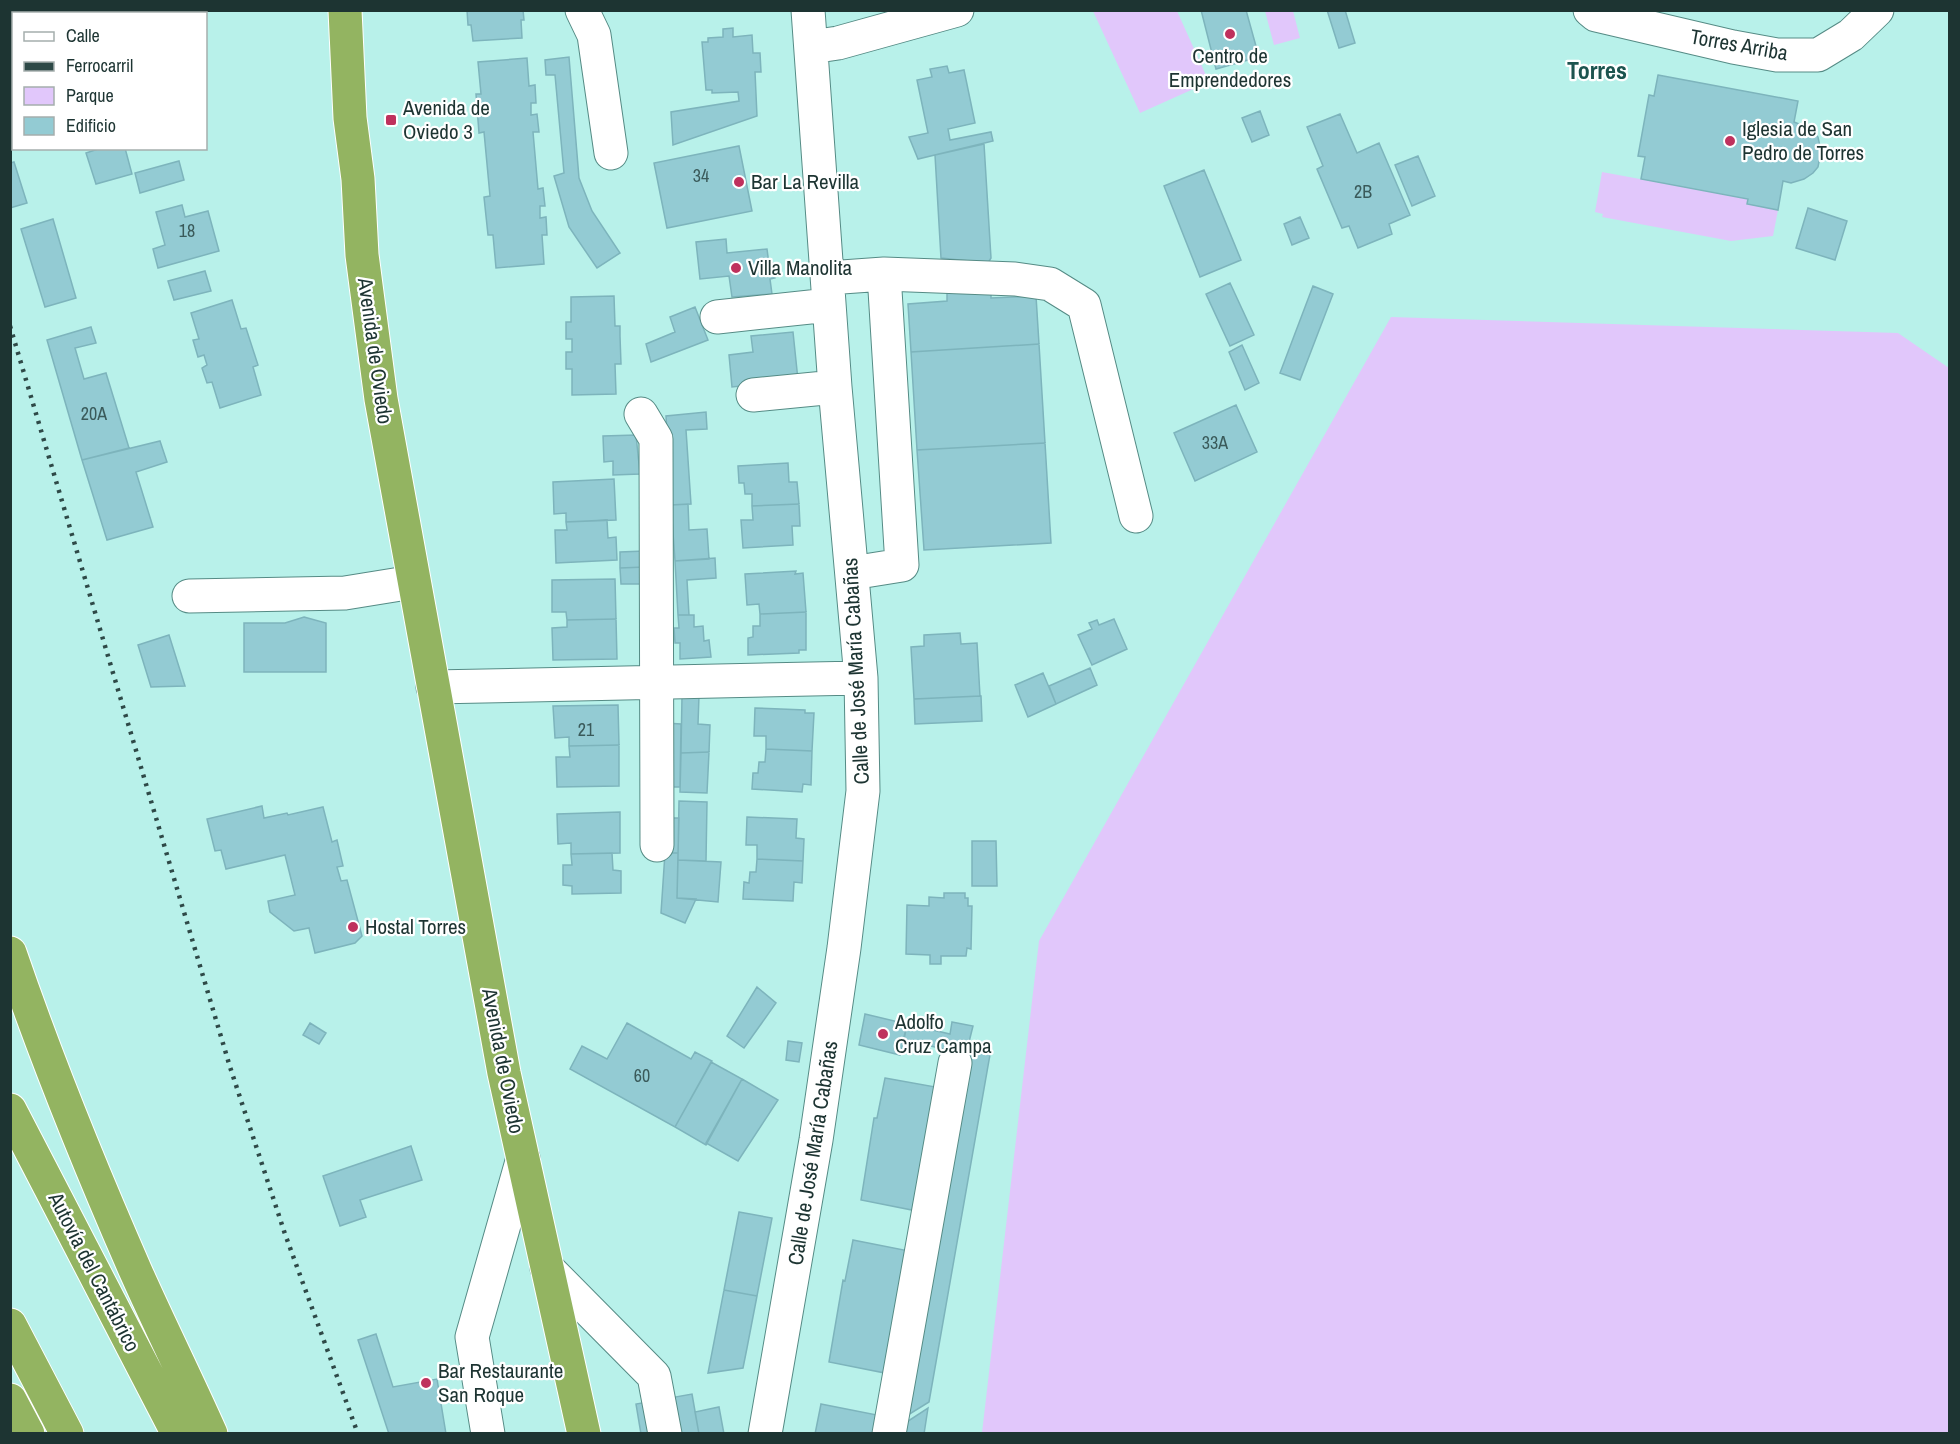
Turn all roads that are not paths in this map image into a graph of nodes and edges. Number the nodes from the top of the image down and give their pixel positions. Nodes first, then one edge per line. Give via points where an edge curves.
1 (345, 10) edge
2 (582, 10) edge
3 (808, 10) edge
4 (957, 10) edge
5 (1590, 10) edge
6 (1877, 10) edge
7 (810, 47) junction
8 (611, 153) dead end
9 (884, 274) junction
10 (829, 292) junction
11 (717, 316) dead end
12 (835, 387) junction
13 (753, 394) dead end
14 (642, 414) dead end
15 (1136, 516) dead end
16 (852, 573) junction
17 (413, 582) junction
18 (189, 596) dead end
19 (861, 678) junction
20 (656, 684) junction
21 (433, 687) junction
22 (657, 845) dead end
23 (10, 953) edge
24 (955, 1063) dead end
25 (10, 1110) edge
26 (523, 1158) junction
27 (547, 1268) junction
28 (10, 1325) edge
29 (10, 1400) edge
30 (28, 1434) edge
31 (67, 1434) edge
32 (178, 1434) edge
33 (211, 1434) edge
34 (488, 1434) edge
35 (584, 1434) edge
36 (665, 1434) edge
37 (765, 1434) edge
38 (889, 1434) edge

1 - 17 highway, Avenida de Oviedo via 362,255 379,390
2 - 8 street via 594,35
3 - 7 street, Calle de José María Cabañas
4 - 7 street
5 - 6 street, Torres Arriba via 1596,15 1777,55 1818,55 1851,35
7 - 10 street, Calle de José María Cabañas
9 - 10 street
9 - 15 street via 1050,284 1084,305
9 - 16 street via 902,565
10 - 11 street
10 - 12 street, Calle de José María Cabañas
12 - 13 street
12 - 16 street, Calle de José María Cabañas
14 - 20 street via 656,439
16 - 19 street, Calle de José María Cabañas
17 - 18 street via 345,593
17 - 21 highway, Avenida de Oviedo
19 - 20 street
19 - 37 street, Calle de José María Cabañas via 863,791 859,832 816,1140
20 - 21 street
20 - 22 street
21 - 26 highway, Avenida de Oviedo
23 - 33 highway via 100,1188
24 - 38 street
25 - 32 highway, Autovía del Cantábrico
26 - 27 highway, Avenida de Oviedo
26 - 34 street via 472,1337
27 - 35 highway, Avenida de Oviedo
27 - 36 street via 654,1376
28 - 31 highway
29 - 30 highway

